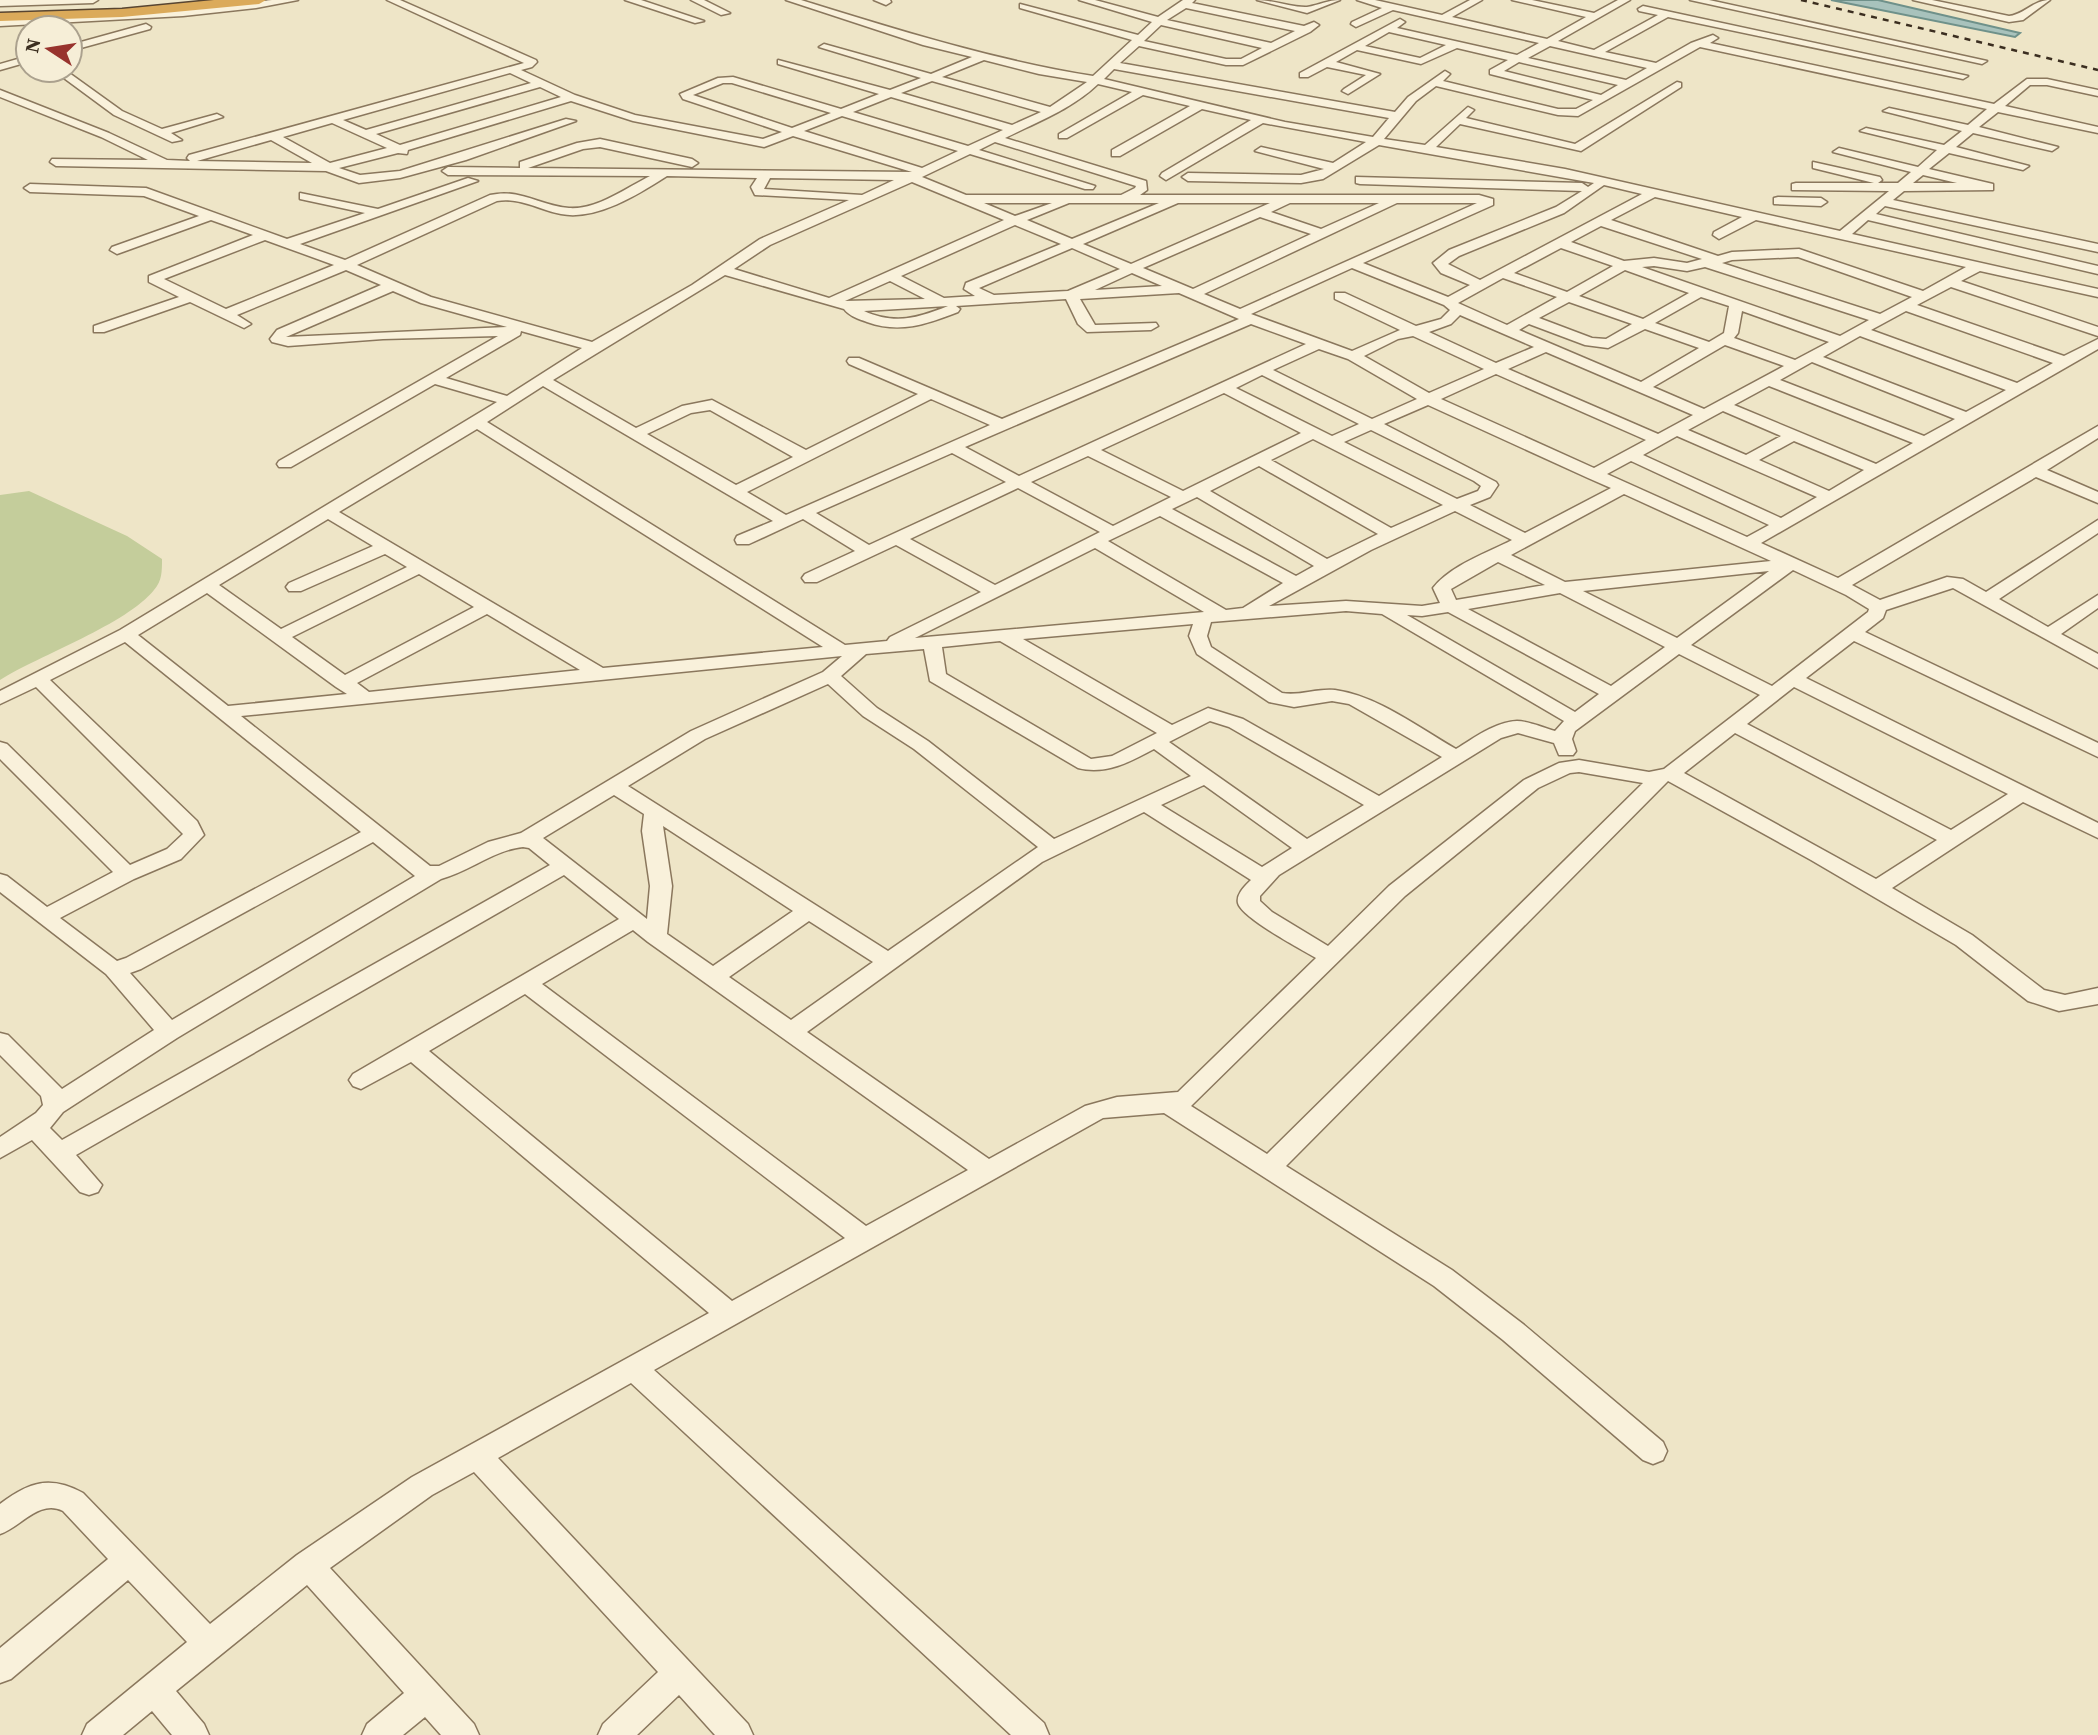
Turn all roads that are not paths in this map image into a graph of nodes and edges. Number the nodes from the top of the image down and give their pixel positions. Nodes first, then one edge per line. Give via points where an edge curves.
1 (93, 0) edge
2 (184, 0) edge
3 (259, 0) edge
4 (293, 0) edge
5 (392, 0) edge
6 (632, 0) edge
7 (696, 0) edge
8 (791, 0) edge
9 (1084, 0) edge
10 (1262, 0) edge
11 (1335, 0) edge
12 (1362, 0) edge
13 (1477, 0) edge
14 (1517, 0) edge
15 (1625, 0) edge
16 (1695, 0) edge
17 (1970, 0) edge
18 (2045, 0) edge
19 (1184, 2) edge
20 (1917, 2) edge
21 (0, 3) edge
22 (1065, 4) dead end
23 (1024, 6) dead end
24 (1391, 7) junction
25 (1955, 8) junction
26 (0, 9) edge
27 (1460, 9) junction
28 (1643, 9) dead end
29 (1473, 11) dead end
30 (1047, 12) junction
31 (1418, 12) junction
32 (725, 13) dead end
33 (192, 14) junction
34 (1667, 14) junction
35 (1595, 16) junction
36 (0, 17) edge
37 (1444, 18) junction
38 (84, 20) edge
39 (699, 21) dead end
40 (1159, 21) junction
41 (1356, 24) dead end
42 (1730, 27) junction
43 (1830, 28) junction
44 (1388, 29) junction
45 (1553, 29) dead end
46 (1566, 32) junction
47 (1138, 40) junction
48 (1548, 42) junction
49 (84, 44) edge
50 (1455, 44) junction
51 (1702, 44) junction
52 (1808, 44) junction
53 (824, 47) dead end
54 (1273, 47) junction
55 (1356, 47) junction
56 (1916, 47) junction
57 (1596, 53) junction
58 (983, 57) junction
59 (1412, 59) junction
60 (1516, 59) junction
61 (1782, 61) junction
62 (782, 62) dead end
63 (1895, 62) junction
64 (1326, 63) junction
65 (1111, 65) junction
66 (1657, 67) junction
67 (512, 70) junction
68 (1385, 72) junction
69 (1447, 73) dead end
70 (1304, 75) dead end
71 (1963, 76) junction
72 (932, 77) junction
73 (1095, 80) junction
74 (1869, 80) junction
75 (1434, 82) junction
76 (543, 83) junction
77 (77, 84) edge
78 (1628, 85) junction
79 (1677, 85) dead end
80 (1142, 91) junction
81 (1348, 91) dead end
82 (0, 93) edge
83 (891, 93) junction
84 (2098, 93) edge
85 (1484, 94) junction
86 (1938, 95) junction
87 (571, 97) junction
88 (1603, 99) junction
89 (1200, 105) junction
90 (1994, 107) junction
91 (1051, 111) junction
92 (1889, 111) dead end
93 (844, 112) junction
94 (1397, 116) junction
95 (217, 117) dead end
96 (332, 119) junction
97 (1262, 119) junction
98 (1458, 120) junction
99 (570, 121) dead end
100 (1013, 129) junction
101 (1969, 129) junction
102 (2098, 130) edge
103 (1866, 131) dead end
104 (794, 132) junction
105 (160, 133) junction
106 (365, 134) junction
107 (272, 136) junction
108 (1063, 136) dead end
109 (994, 138) junction
110 (176, 140) dead end
111 (1376, 141) junction
112 (1562, 146) junction
113 (2052, 147) dead end
114 (399, 149) junction
115 (1945, 149) junction
116 (969, 150) junction
117 (1427, 150) junction
118 (1261, 151) dead end
119 (1839, 152) dead end
120 (1116, 153) dead end
121 (56, 162) dead end
122 (172, 164) junction
123 (432, 164) junction
124 (1518, 165) junction
125 (1817, 165) dead end
126 (2023, 166) dead end
127 (328, 167) junction
128 (1333, 167) junction
129 (1537, 168) junction
130 (1920, 170) junction
131 (448, 171) junction
132 (509, 171) junction
133 (667, 172) junction
134 (740, 173) junction
135 (766, 174) junction
136 (1112, 174) junction
137 (917, 175) junction
138 (1166, 176) dead end
139 (1188, 177) dead end
140 (1360, 180) dead end
141 (472, 181) junction
142 (1505, 184) junction
143 (1602, 185) junction
144 (1089, 186) junction
145 (1796, 187) dead end
146 (1901, 187) junction
147 (30, 188) dead end
148 (136, 190) junction
149 (1655, 192) junction
150 (304, 195) dead end
151 (504, 195) junction
152 (864, 197) junction
153 (1126, 197) junction
154 (1071, 198) junction
155 (1183, 198) junction
156 (1292, 198) junction
157 (961, 199) junction
158 (1397, 199) junction
159 (1778, 201) dead end
160 (1830, 202) dead end
161 (1857, 202) dead end
162 (1883, 202) junction
163 (1947, 203) dead end
164 (379, 212) junction
165 (1259, 212) junction
166 (1755, 215) junction
167 (1866, 216) junction
168 (208, 217) junction
169 (1013, 221) junction
170 (1600, 221) junction
171 (1322, 234) junction
172 (1719, 235) dead end
173 (1837, 235) junction
174 (263, 236) junction
175 (1069, 243) junction
176 (1560, 243) junction
177 (286, 244) junction
178 (1892, 248) junction
179 (2098, 248) edge
180 (117, 250) dead end
181 (1801, 251) junction
182 (1713, 262) junction
183 (1353, 264) junction
184 (346, 265) junction
185 (1624, 265) junction
186 (1977, 267) junction
187 (1130, 268) junction
188 (723, 270) junction
189 (2098, 270) edge
190 (1504, 274) junction
191 (890, 276) junction
192 (1950, 282) junction
193 (1480, 285) junction
194 (391, 286) junction
195 (1187, 291) junction
196 (1700, 292) junction
197 (1738, 292) junction
198 (2098, 293) edge
199 (1071, 295) junction
200 (1570, 295) junction
201 (1340, 296) dead end
202 (1924, 296) junction
203 (190, 298) junction
204 (991, 299) junction
205 (975, 300) junction
206 (943, 303) junction
207 (836, 304) junction
208 (1453, 306) junction
209 (1905, 306) junction
210 (224, 315) junction
211 (1246, 317) junction
212 (1528, 319) junction
213 (1881, 319) junction
214 (1646, 323) junction
215 (244, 324) dead end
216 (1151, 327) dead end
217 (99, 329) dead end
218 (520, 329) junction
219 (1414, 331) junction
220 (1507, 331) junction
221 (1859, 331) junction
222 (2098, 332) edge
223 (1723, 339) junction
224 (1841, 341) junction
225 (1320, 343) junction
226 (2098, 344) edge
227 (1545, 347) junction
228 (1709, 347) junction
229 (594, 348) junction
230 (1353, 356) junction
231 (1811, 357) junction
232 (853, 361) dead end
233 (2066, 362) junction
234 (1796, 365) junction
235 (1496, 369) junction
236 (1262, 370) junction
237 (433, 379) junction
238 (543, 380) junction
239 (1769, 381) junction
240 (1223, 387) junction
241 (1641, 388) junction
242 (2018, 389) junction
243 (930, 394) junction
244 (1428, 399) junction
245 (509, 401) junction
246 (1724, 406) junction
247 (1706, 415) junction
248 (1967, 418) junction
249 (477, 422) junction
250 (1371, 424) junction
251 (1003, 425) junction
252 (1677, 431) junction
253 (2098, 431) edge
254 (1314, 432) junction
255 (635, 434) junction
256 (1794, 435) junction
257 (1659, 440) junction
258 (1332, 442) junction
259 (1925, 442) junction
260 (952, 447) junction
261 (1088, 450) junction
262 (1631, 455) junction
263 (804, 456) junction
264 (1258, 459) junction
265 (1746, 461) junction
266 (285, 464) dead end
267 (1877, 470) junction
268 (2035, 471) junction
269 (1594, 475) junction
270 (1018, 482) junction
271 (1623, 488) junction
272 (734, 492) junction
273 (1190, 493) junction
274 (1830, 496) junction
275 (2098, 498) edge
276 (1452, 506) junction
277 (1160, 509) junction
278 (327, 512) junction
279 (804, 513) junction
280 (785, 521) junction
281 (1781, 524) junction
282 (2098, 525) edge
283 (1114, 533) junction
284 (1388, 533) junction
285 (2089, 537) edge
286 (898, 538) junction
287 (743, 540) dead end
288 (1525, 540) junction
289 (1097, 542) junction
290 (1745, 545) junction
291 (386, 547) junction
292 (868, 552) junction
293 (1498, 555) junction
294 (1790, 564) junction
295 (1326, 566) junction
296 (420, 568) junction
297 (811, 579) dead end
298 (1295, 583) junction
299 (207, 585) junction
300 (1839, 585) junction
301 (295, 587) dead end
302 (1560, 588) junction
303 (995, 593) junction
304 (1988, 599) junction
305 (2098, 600) edge
306 (1450, 606) junction
307 (487, 607) junction
308 (1878, 607) junction
309 (1382, 609) junction
310 (1244, 614) junction
311 (2080, 614) junction
312 (1224, 616) junction
313 (1203, 618) junction
314 (2098, 623) edge
315 (1852, 633) junction
316 (126, 634) junction
317 (2049, 634) junction
318 (1004, 636) junction
319 (279, 637) junction
320 (932, 642) junction
321 (884, 647) junction
322 (1677, 647) junction
323 (852, 650) junction
324 (2098, 662) edge
325 (600, 674) junction
326 (830, 676) junction
327 (39, 679) junction
328 (1794, 679) junction
329 (343, 682) junction
330 (1612, 694) junction
331 (1773, 694) junction
332 (364, 697) junction
333 (0, 698) edge
334 (225, 712) junction
335 (1576, 720) junction
336 (1734, 724) junction
337 (1162, 736) junction
338 (1562, 739) junction
339 (0, 748) edge
340 (2098, 751) edge
341 (1456, 757) junction
342 (1579, 766) junction
343 (1666, 776) junction
344 (1206, 777) junction
345 (613, 785) junction
346 (2023, 793) junction
347 (1145, 804) junction
348 (1378, 804) junction
349 (655, 812) junction
350 (2098, 831) edge
351 (373, 834) junction
352 (527, 839) junction
353 (1952, 839) junction
354 (1053, 848) junction
355 (1306, 848) junction
356 (564, 866) junction
357 (128, 874) junction
358 (434, 874) junction
359 (1264, 878) junction
360 (0, 881) edge
361 (1877, 888) junction
362 (808, 911) junction
363 (44, 917) junction
364 (634, 920) junction
365 (656, 937) junction
366 (1329, 956) junction
367 (889, 962) junction
368 (114, 969) junction
369 (714, 976) junction
370 (526, 983) junction
371 (2098, 996) edge
372 (792, 1031) junction
373 (169, 1032) junction
374 (0, 1041) edge
375 (412, 1050) junction
376 (361, 1080) dead end
377 (1170, 1105) junction
378 (55, 1106) junction
379 (33, 1126) junction
380 (0, 1148) edge
381 (60, 1153) junction
382 (1269, 1168) junction
383 (988, 1171) junction
384 (89, 1185) dead end
385 (864, 1239) junction
386 (729, 1314) junction
387 (633, 1368) junction
388 (1653, 1451) dead end
389 (477, 1455) junction
390 (0, 1521) edge
391 (129, 1560) junction
392 (308, 1566) junction
393 (209, 1644) junction
394 (0, 1668) edge
395 (680, 1673) junction
396 (153, 1689) junction
397 (427, 1695) junction
398 (1033, 1734) edge
399 (98, 1735) edge
400 (192, 1735) edge
401 (377, 1735) edge
402 (463, 1735) edge
403 (614, 1735) edge
404 (737, 1735) edge

1 - 21 street
2 - 26 highway
3 - 36 highway via 122,13
4 - 33 street
5 - 67 street via 532,62
6 - 39 street
7 - 32 street
8 - 58 street
9 - 40 street
10 - 11 street via 1301,10
12 - 24 street
13 - 27 street
14 - 35 street
15 - 35 street
16 - 43 street
17 - 25 street
18 - 25 street via 2015,19
19 - 40 street
19 - 54 street via 1310,28
20 - 25 street
22 - 30 street
23 - 30 street
24 - 31 street
24 - 41 street
27 - 29 street
27 - 37 street
28 - 34 street
30 - 47 street
31 - 37 street
31 - 44 street
33 - 38 street
33 - 49 street
34 - 42 street
34 - 57 street
35 - 46 street
37 - 48 street
40 - 47 street
40 - 54 street
42 - 51 street
42 - 52 street
43 - 52 street
43 - 56 street
44 - 50 street
44 - 55 street
45 - 46 street
46 - 48 street
47 - 54 street via 1235,63 1249,61
47 - 65 street
48 - 57 street
48 - 60 street
50 - 59 street via 1426,60
50 - 60 street
51 - 61 street
51 - 66 street
52 - 61 street
52 - 63 street
53 - 72 street
55 - 59 street
55 - 64 street
56 - 63 street
56 - 71 street via 1984,59
57 - 66 street
58 - 72 street
58 - 73 street
59 - 68 street
60 - 78 street
60 - 88 street via 1494,72
61 - 74 street
62 - 83 street
63 - 71 street
63 - 74 street
64 - 68 street
64 - 70 street
65 - 73 street
65 - 94 street
66 - 78 street
67 - 76 street
67 - 96 street
68 - 81 street
69 - 75 street
71 - 86 street
72 - 83 street
72 - 91 street
73 - 80 street
73 - 91 street
74 - 86 street
75 - 85 street
75 - 94 street
76 - 87 street
76 - 106 street
77 - 105 street via 108,107
78 - 88 street
79 - 112 street via 1582,147
80 - 89 street
80 - 108 street
82 - 122 street
83 - 93 street
83 - 100 street
84 - 90 street via 2033,80
85 - 88 street via 1565,114 1578,113
85 - 98 street
86 - 90 street
87 - 104 street via 633,118 752,142 770,142
87 - 114 street
89 - 97 street
89 - 120 street
90 - 101 street
90 - 102 street
91 - 100 street
92 - 101 street
93 - 104 street
93 - 104 street via 730,79 686,94
93 - 116 street
94 - 111 street
95 - 105 street
96 - 106 street
96 - 107 street
97 - 111 street
97 - 138 street
98 - 112 street
98 - 117 street
99 - 123 street
100 - 109 street
101 - 113 street
101 - 115 street
103 - 115 street
104 - 137 street
105 - 110 street
106 - 114 street
107 - 122 street
107 - 127 street
109 - 116 street
109 - 136 street
111 - 117 street
111 - 128 street
112 - 129 street
114 - 123 street
114 - 127 street
115 - 126 street
115 - 130 street
116 - 137 street
116 - 144 street
117 - 124 street
118 - 128 street
119 - 130 street
121 - 122 street
122 - 127 street
122 - 148 street
123 - 127 street via 372,180
123 - 131 street
124 - 129 street
124 - 142 street
125 - 146 street
128 - 139 street via 1310,178
129 - 143 street
130 - 146 street
130 - 146 street via 1989,187
131 - 132 street
131 - 141 street
132 - 133 street
132 - 134 street via 600,143
133 - 134 street
133 - 151 street via 574,212
134 - 135 street
135 - 137 street
135 - 152 street via 757,187 759,192
136 - 144 street
136 - 153 street via 1142,184 1141,190
137 - 152 street
137 - 157 street
140 - 142 street
141 - 151 street
141 - 164 street
142 - 143 street
143 - 149 street
143 - 193 street via 1560,210 1440,263
144 - 154 street
145 - 146 street
146 - 162 street
147 - 148 street
148 - 168 street
149 - 166 street
149 - 170 street
150 - 164 street
151 - 184 street
152 - 188 street via 765,242
153 - 154 street
153 - 155 street
154 - 157 street
154 - 169 street
155 - 156 street
155 - 175 street
156 - 158 street
156 - 165 street
157 - 169 street
158 - 171 street
158 - 183 street via 1489,202
159 - 160 street
161 - 162 street
162 - 163 street
162 - 167 street
162 - 179 street
164 - 177 street
165 - 171 street
165 - 187 street
166 - 172 street
166 - 173 street
167 - 173 street
167 - 189 street
168 - 174 street
168 - 180 street
169 - 175 street
169 - 191 street
170 - 176 street
170 - 182 street
171 - 195 street
173 - 178 street
173 - 181 street
174 - 177 street
174 - 203 street via 154,279
175 - 187 street
175 - 204 street via 971,286
176 - 185 street
176 - 190 street
177 - 184 street
178 - 181 street
178 - 186 street
181 - 182 street via 1731,256
181 - 197 street
181 - 202 street
182 - 185 street via 1687,267 1654,262
182 - 197 street
183 - 208 street
183 - 211 street
184 - 194 street
184 - 210 street
185 - 196 street
185 - 200 street
186 - 192 street
186 - 198 street
187 - 195 street
187 - 199 street
188 - 207 street
188 - 229 street
190 - 193 street
190 - 200 street
191 - 206 street
191 - 207 street
192 - 202 street
192 - 222 street
193 - 208 street
194 - 218 street
194 - 218 street via 282,332 277,339
195 - 199 street
195 - 211 street
196 - 197 street
196 - 214 street
197 - 213 street
197 - 223 street via 1731,333
197 - 224 street
199 - 204 street
199 - 216 street via 1092,329
200 - 212 street
200 - 214 street
201 - 219 street
202 - 209 street
203 - 210 street
203 - 217 street
204 - 205 street
205 - 206 street
205 - 207 street via 899,326
206 - 207 street
208 - 219 street via 1451,318
208 - 220 street
209 - 213 street
209 - 233 street
210 - 215 street
211 - 225 street
211 - 251 street
212 - 214 street via 1600,345
212 - 220 street
213 - 221 street
214 - 228 street
218 - 229 street
218 - 237 street
219 - 230 street
219 - 235 street
220 - 227 street
221 - 224 street
221 - 242 street
223 - 228 street
223 - 234 street
224 - 231 street
225 - 230 street
225 - 236 street
226 - 233 street
227 - 235 street
227 - 241 street
228 - 241 street
229 - 238 street
230 - 244 street
231 - 234 street
231 - 248 street
232 - 243 street
233 - 242 street
234 - 239 street
235 - 244 street
235 - 257 street
236 - 240 street
236 - 250 street
237 - 245 street
237 - 266 street
238 - 245 street
238 - 255 street
239 - 246 street
239 - 259 street
240 - 254 street
240 - 261 street
241 - 247 street
242 - 248 street
243 - 251 street
243 - 263 street
244 - 250 street
244 - 269 street
245 - 249 street
246 - 247 street
246 - 256 street
247 - 252 street
248 - 259 street
249 - 278 street
249 - 323 street
250 - 258 street
250 - 276 street via 1490,485 1484,494
251 - 260 street
252 - 257 street
252 - 265 street
253 - 268 street
254 - 258 street
254 - 264 street
255 - 263 street via 687,409 712,405
255 - 272 street
256 - 265 street
256 - 267 street
257 - 262 street
258 - 276 street
259 - 267 street
260 - 270 street
260 - 279 street
261 - 270 street
261 - 273 street
262 - 269 street
262 - 281 street
263 - 272 street
264 - 273 street
264 - 284 street
265 - 274 street
267 - 274 street
268 - 275 street
268 - 300 street
269 - 271 street
270 - 283 street
270 - 286 street
271 - 288 street
271 - 290 street
272 - 280 street
273 - 277 street
273 - 295 street
274 - 281 street
276 - 284 street
276 - 288 street
277 - 283 street
277 - 298 street
278 - 291 street
278 - 299 street
279 - 280 street
279 - 292 street
280 - 287 street
281 - 290 street
282 - 285 street
283 - 289 street
284 - 295 street
285 - 304 street
286 - 292 street
286 - 303 street
288 - 293 street
289 - 303 street
289 - 312 street
290 - 294 street
291 - 296 street
291 - 301 street
292 - 297 street
293 - 302 street
293 - 306 street via 1445,583 1443,594
294 - 300 street
294 - 302 street
294 - 322 street
295 - 298 street
296 - 307 street
296 - 319 street
298 - 310 street
299 - 316 street
299 - 319 street
300 - 308 street
302 - 306 street
302 - 322 street
303 - 321 street
304 - 308 street via 1947,582
304 - 317 street
305 - 311 street
306 - 309 street via 1407,612
306 - 330 street
307 - 325 street
307 - 329 street
308 - 315 street via 1877,614
309 - 310 street via 1319,607
309 - 335 street
310 - 312 street
311 - 314 street
311 - 317 street
312 - 313 street
313 - 318 street
313 - 341 street via 1198,636 1203,650 1276,698 1294,701 1332,695 1355,700
315 - 328 street
315 - 340 street
316 - 327 street
316 - 334 street
317 - 324 street
318 - 320 street
318 - 337 street
319 - 329 street
320 - 321 street
320 - 337 street via 937,677 1070,758 1095,766 1107,764
321 - 323 street
322 - 330 street
322 - 331 street
323 - 325 street
323 - 326 street
325 - 332 street
326 - 345 street via 698,735
326 - 354 street via 870,712 921,745
327 - 333 street
327 - 357 street via 190,826 194,835 174,854
328 - 331 street
328 - 346 street
329 - 332 street
330 - 335 street
331 - 336 street
332 - 334 street
334 - 351 street
335 - 338 street
336 - 343 street
336 - 353 street
337 - 344 street
337 - 348 street via 1208,714 1226,718
338 - 341 street via 1506,729
338 - 342 street via 1564,749
339 - 357 street
341 - 348 street
342 - 343 street via 1649,778
342 - 366 street via 1531,783 1397,891
343 - 361 street
343 - 382 street
344 - 347 street
344 - 355 street
345 - 349 street
345 - 352 street
346 - 350 street
346 - 353 street
347 - 354 street
347 - 359 street
348 - 355 street
349 - 362 street
349 - 365 street via 652,831 662,886
351 - 358 street via 425,873
351 - 368 street via 170,945
352 - 356 street
352 - 358 street via 509,842 446,873
353 - 361 street
354 - 367 street via 1015,870
355 - 359 street
356 - 364 street
356 - 381 street
357 - 363 street
358 - 373 street
359 - 366 street via 1250,894 1254,909
360 - 363 street
361 - 371 street via 1980,950 2046,1001
362 - 367 street
362 - 369 street
363 - 368 street
364 - 365 street
364 - 370 street
365 - 369 street
366 - 377 street via 1196,1090
367 - 372 street
368 - 373 street
369 - 372 street
370 - 375 street
370 - 385 street
372 - 383 street
373 - 378 street
374 - 378 street via 52,1092
375 - 376 street
375 - 386 street
377 - 382 street
377 - 383 street via 1110,1106
378 - 379 street
379 - 380 street
379 - 381 street
381 - 384 street
382 - 388 street via 1443,1278
383 - 385 street
385 - 386 street
386 - 387 street
387 - 389 street
387 - 398 street
389 - 392 street via 390,1506
389 - 395 street
390 - 391 street via 32,1499 60,1493
391 - 393 street
391 - 394 street
392 - 393 street
392 - 397 street
393 - 396 street
395 - 403 street
395 - 404 street
396 - 399 street
396 - 400 street
397 - 401 street
397 - 402 street

